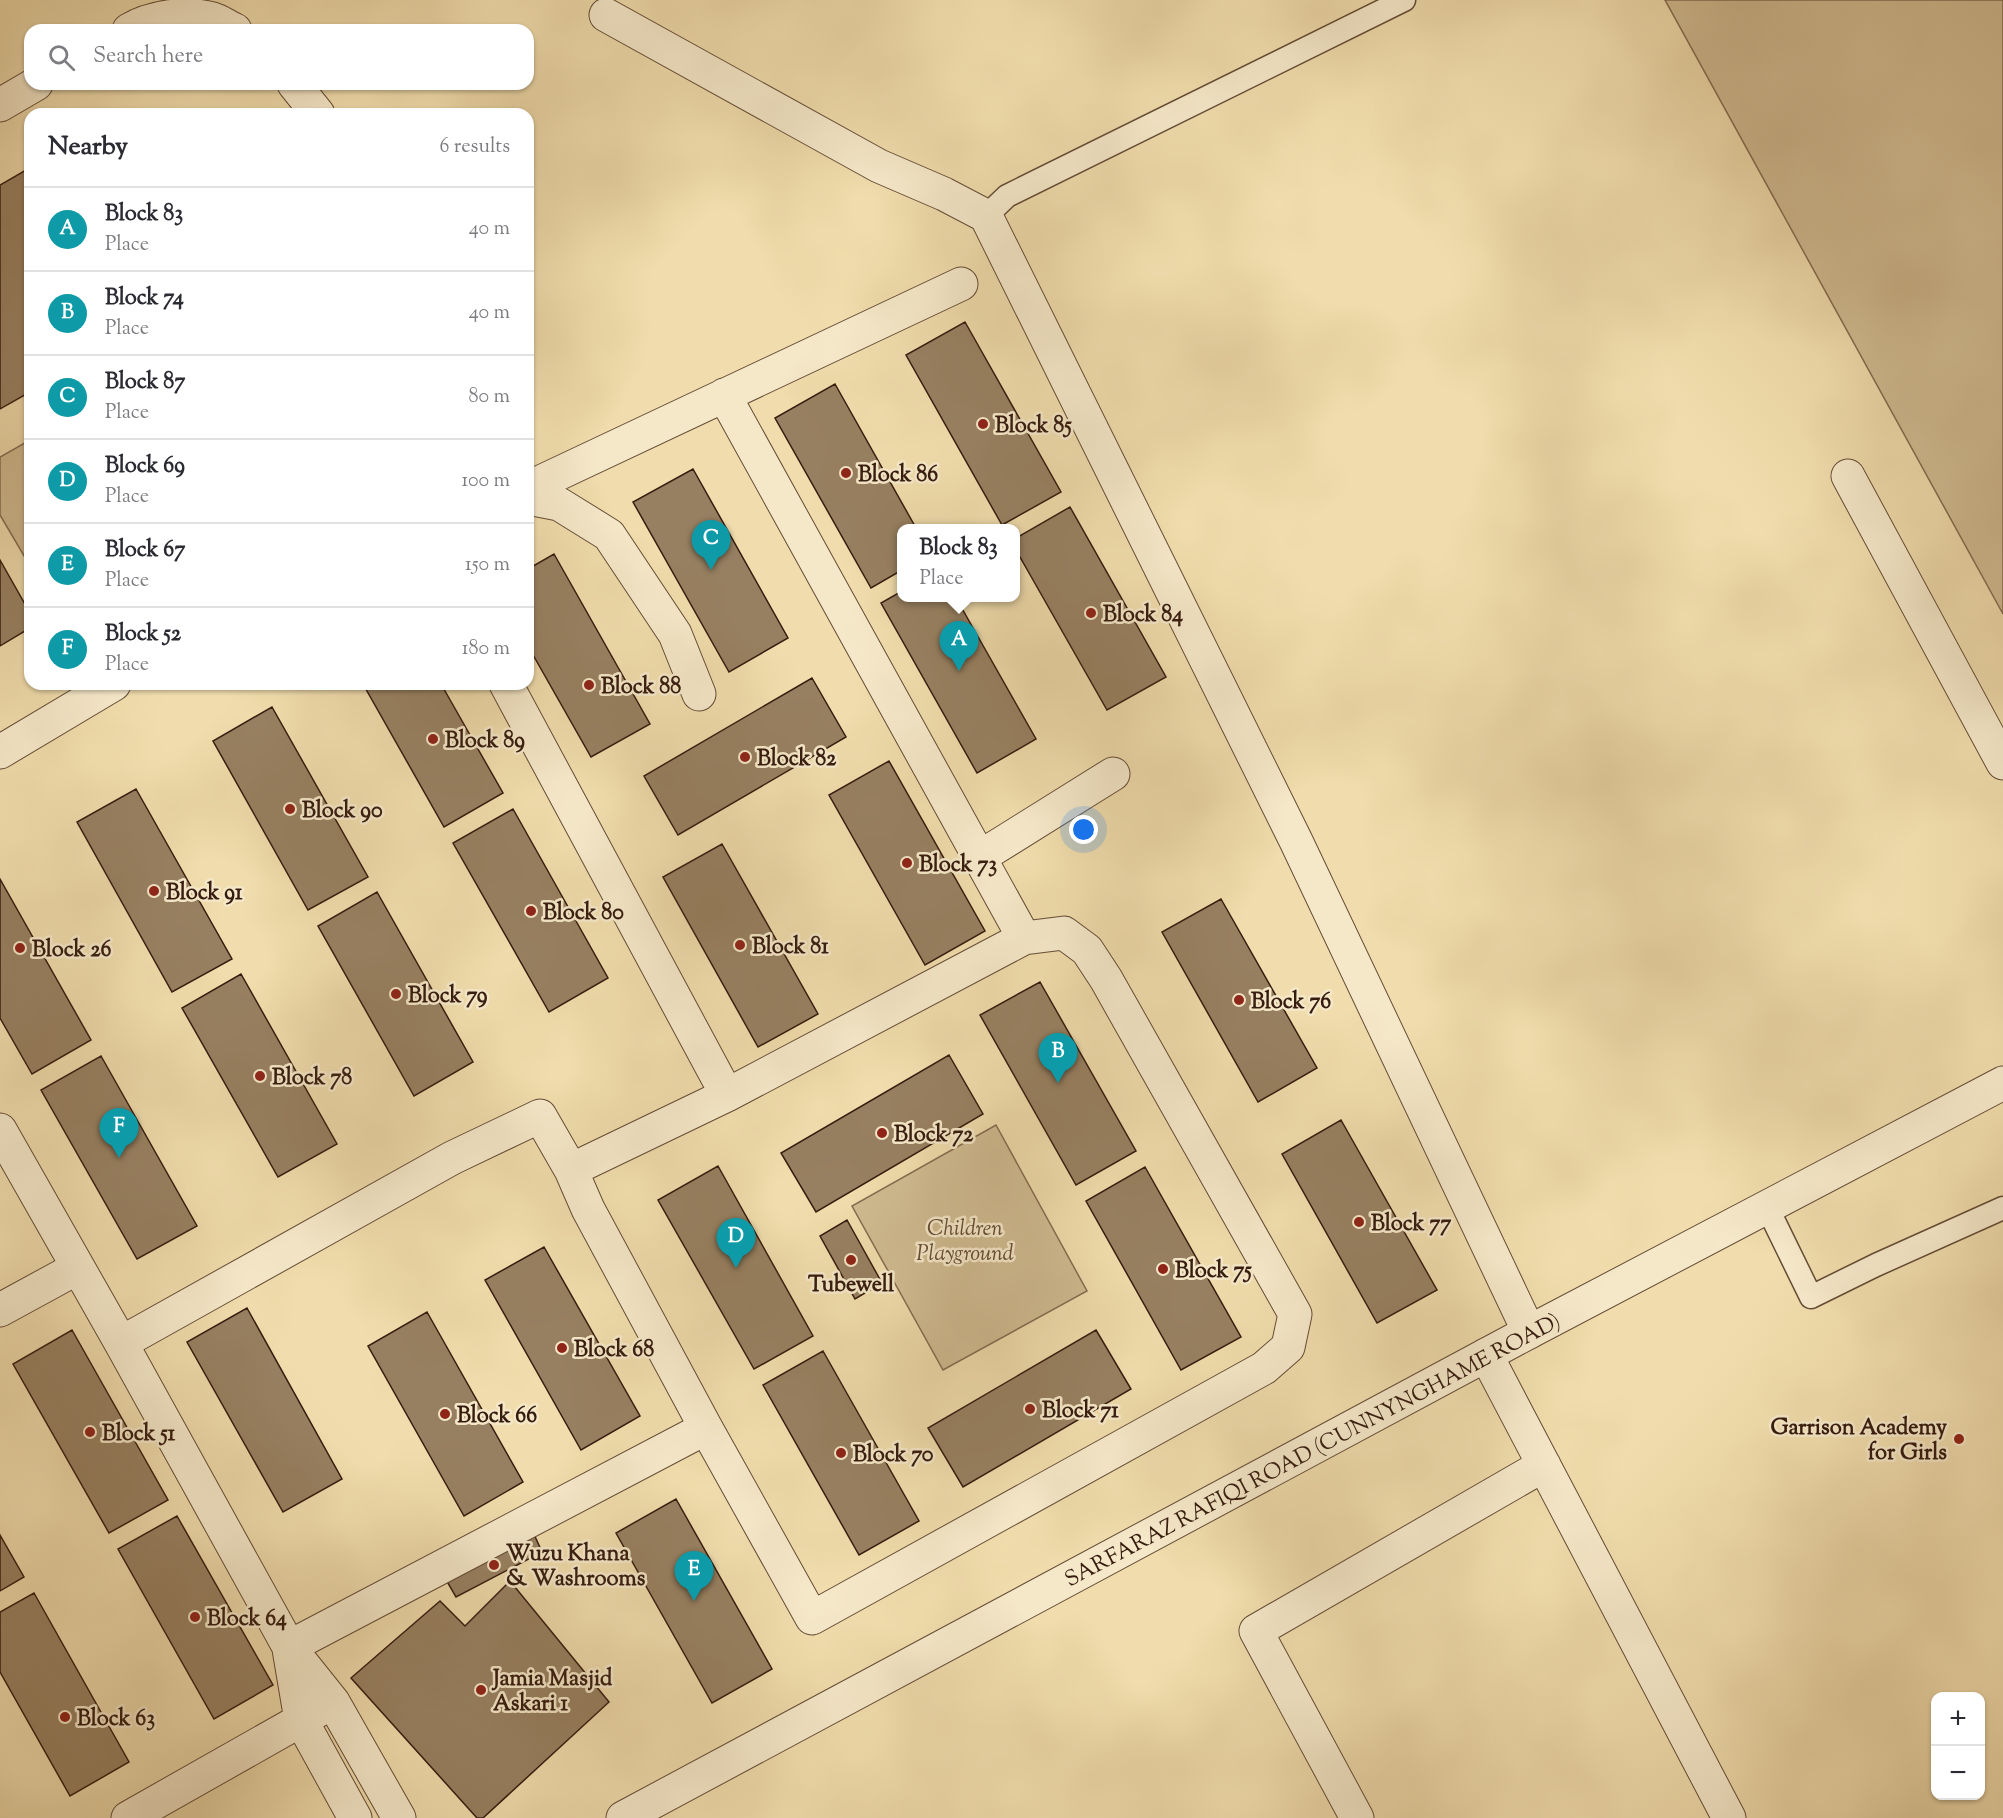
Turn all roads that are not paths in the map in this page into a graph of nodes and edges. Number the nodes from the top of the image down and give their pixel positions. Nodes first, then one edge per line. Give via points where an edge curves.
1 (1404, 0) edge
2 (606, 15) dead end
3 (139, 24) edge
4 (224, 24) edge
5 (26, 90) edge
6 (299, 90) edge
7 (0, 105) edge
8 (313, 108) edge
9 (986, 216) junction
10 (961, 284) dead end
11 (724, 395) junction
12 (1848, 476) dead end
13 (534, 485) edge
14 (534, 499) edge
15 (104, 690) edge
16 (509, 690) edge
17 (699, 693) dead end
18 (0, 752) edge
19 (2003, 763) edge
20 (1113, 774) dead end
21 (980, 857) junction
22 (1024, 938) junction
23 (2003, 1083) edge
24 (728, 1095) junction
25 (0, 1130) edge
26 (571, 1170) junction
27 (1767, 1207) junction
28 (2003, 1208) edge
29 (77, 1268) junction
30 (0, 1310) edge
31 (1528, 1332) junction
32 (121, 1343) junction
33 (1486, 1355) junction
34 (706, 1428) junction
35 (1544, 1465) junction
36 (289, 1647) junction
37 (333, 1702) junction
38 (301, 1720) junction
39 (128, 1818) edge
40 (355, 1818) edge
41 (399, 1818) edge
42 (623, 1818) edge
43 (1357, 1818) edge
44 (1729, 1818) edge

1 - 9 lane via 1006,196
2 - 9 street via 879,166
3 - 4 street via 177,16 214,19
5 - 7 street
6 - 8 street
9 - 31 street via 1296,842
10 - 11 street
11 - 13 street
11 - 21 street
12 - 19 street
14 - 17 street via 559,504 609,535 675,634
15 - 18 street
16 - 24 street
20 - 21 street
21 - 22 street
22 - 24 street
22 - 34 street via 1064,933 1087,950 1106,979 1295,1314 1288,1347 1263,1368 812,1618
23 - 27 street, SARFARAZ RAFIQI ROAD (CUNNYNGHAME ROAD)
24 - 26 street
25 - 29 street
26 - 32 street via 540,1116 452,1158
26 - 34 street via 588,1209
27 - 28 lane via 1810,1298
27 - 31 street, SARFARAZ RAFIQI ROAD (CUNNYNGHAME ROAD)
29 - 30 street
29 - 32 street
31 - 33 street, SARFARAZ RAFIQI ROAD (CUNNYNGHAME ROAD)
32 - 36 street
33 - 35 street
33 - 42 street, SARFARAZ RAFIQI ROAD (CUNNYNGHAME ROAD)
34 - 36 street
35 - 43 street via 1256,1631
35 - 44 street
36 - 37 street
36 - 38 street
37 - 38 street
37 - 41 street
38 - 39 street
38 - 40 street

